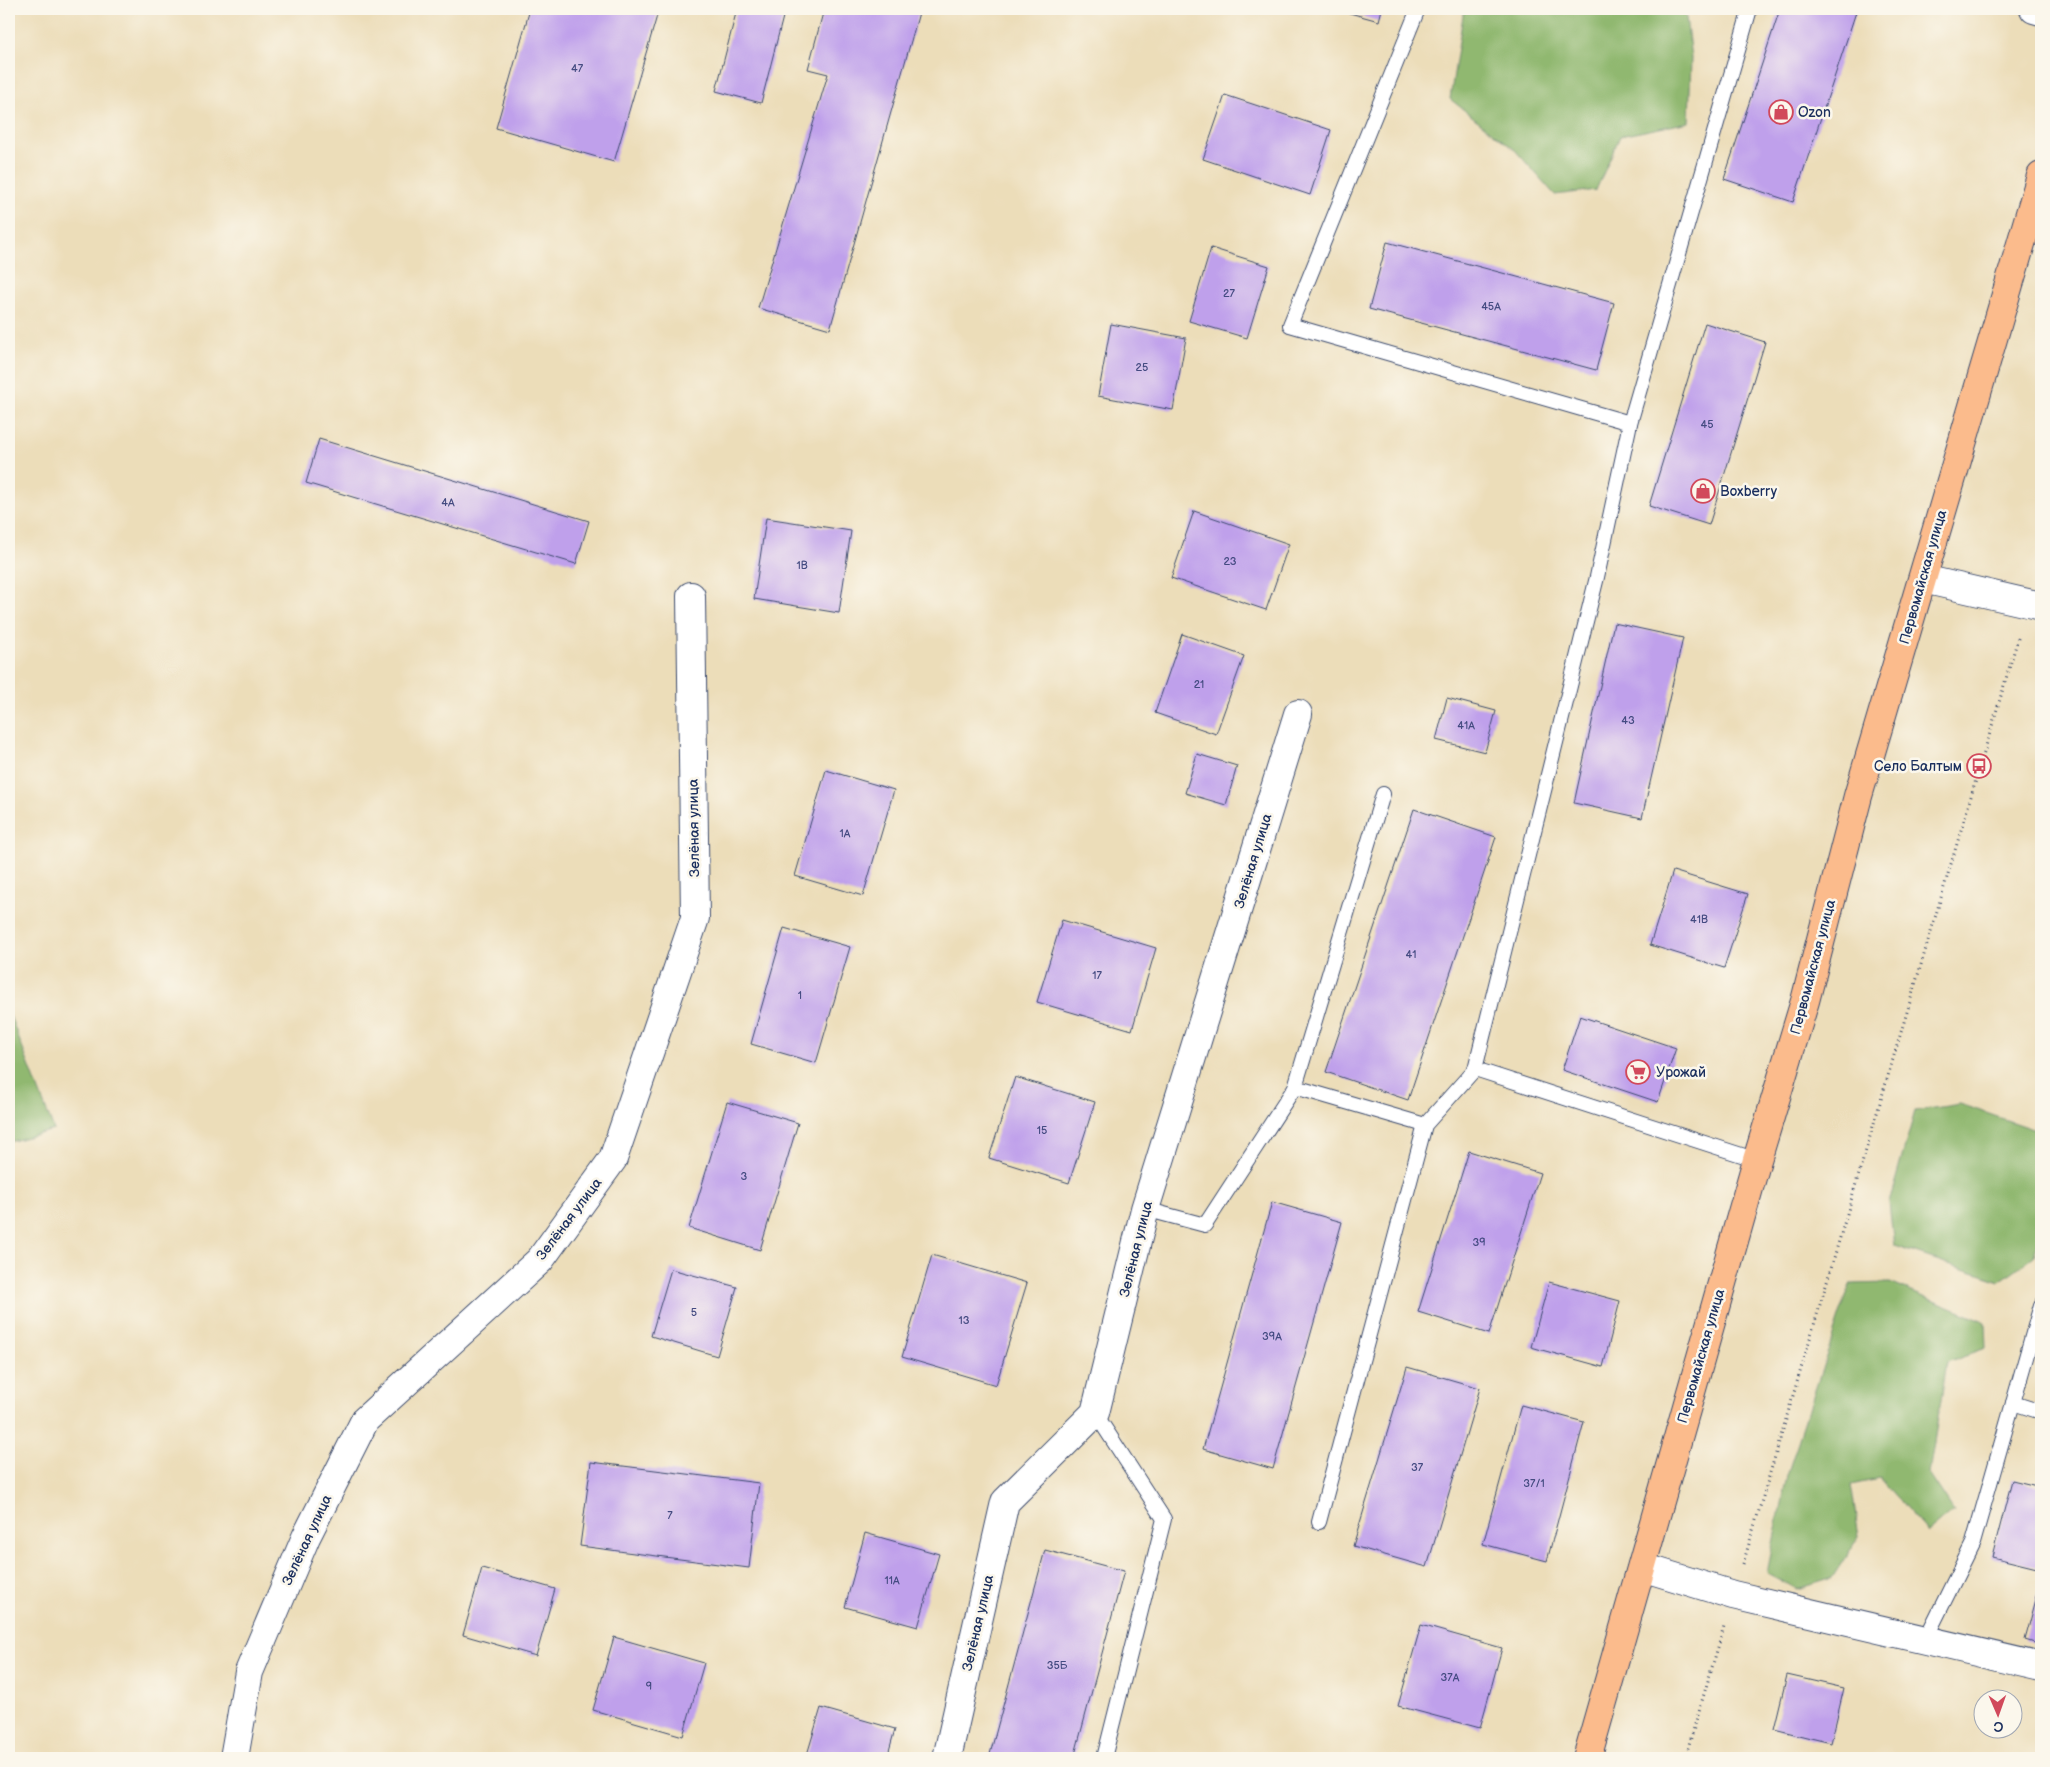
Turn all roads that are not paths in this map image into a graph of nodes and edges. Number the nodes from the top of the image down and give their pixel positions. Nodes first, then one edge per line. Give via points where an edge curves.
1 (1418, 9) edge
2 (1750, 9) edge
3 (2034, 9) edge
4 (2041, 11) edge
5 (2041, 176) edge
6 (1630, 423) junction
7 (1923, 579) junction
8 (691, 596) dead end
9 (2035, 605) edge
10 (1298, 714) dead end
11 (1383, 794) dead end
12 (1475, 1070) junction
13 (1295, 1087) junction
14 (1425, 1125) junction
15 (1757, 1160) junction
16 (1145, 1209) junction
17 (2041, 1305) edge
18 (2013, 1403) junction
19 (2041, 1412) edge
20 (1095, 1413) junction
21 (1319, 1522) dead end
22 (1642, 1567) junction
23 (1925, 1640) junction
24 (2041, 1667) edge
25 (234, 1758) edge
26 (947, 1758) edge
27 (1104, 1758) edge
28 (1587, 1758) edge

1 - 6 lane via 1290,325
2 - 6 lane
3 - 4 street
5 - 7 main road, Первомайская улица
6 - 12 lane via 1597,577
7 - 9 street
7 - 15 main road, Первомайская улица via 1858,796 1805,1001
8 - 25 street, Зелёная улица via 695,918 613,1159 540,1260 365,1420 306,1537 249,1672
10 - 16 street, Зелёная улица
11 - 13 lane
12 - 14 lane
12 - 15 lane
13 - 14 lane
13 - 16 lane via 1205,1225
14 - 21 lane
15 - 22 main road, Первомайская улица
16 - 20 street, Зелёная улица
17 - 18 lane
18 - 19 lane
18 - 23 lane via 1973,1543
20 - 26 street, Зелёная улица via 1005,1502
20 - 27 lane via 1164,1518
22 - 23 street via 1733,1595
22 - 28 main road, Первомайская улица
23 - 24 street

